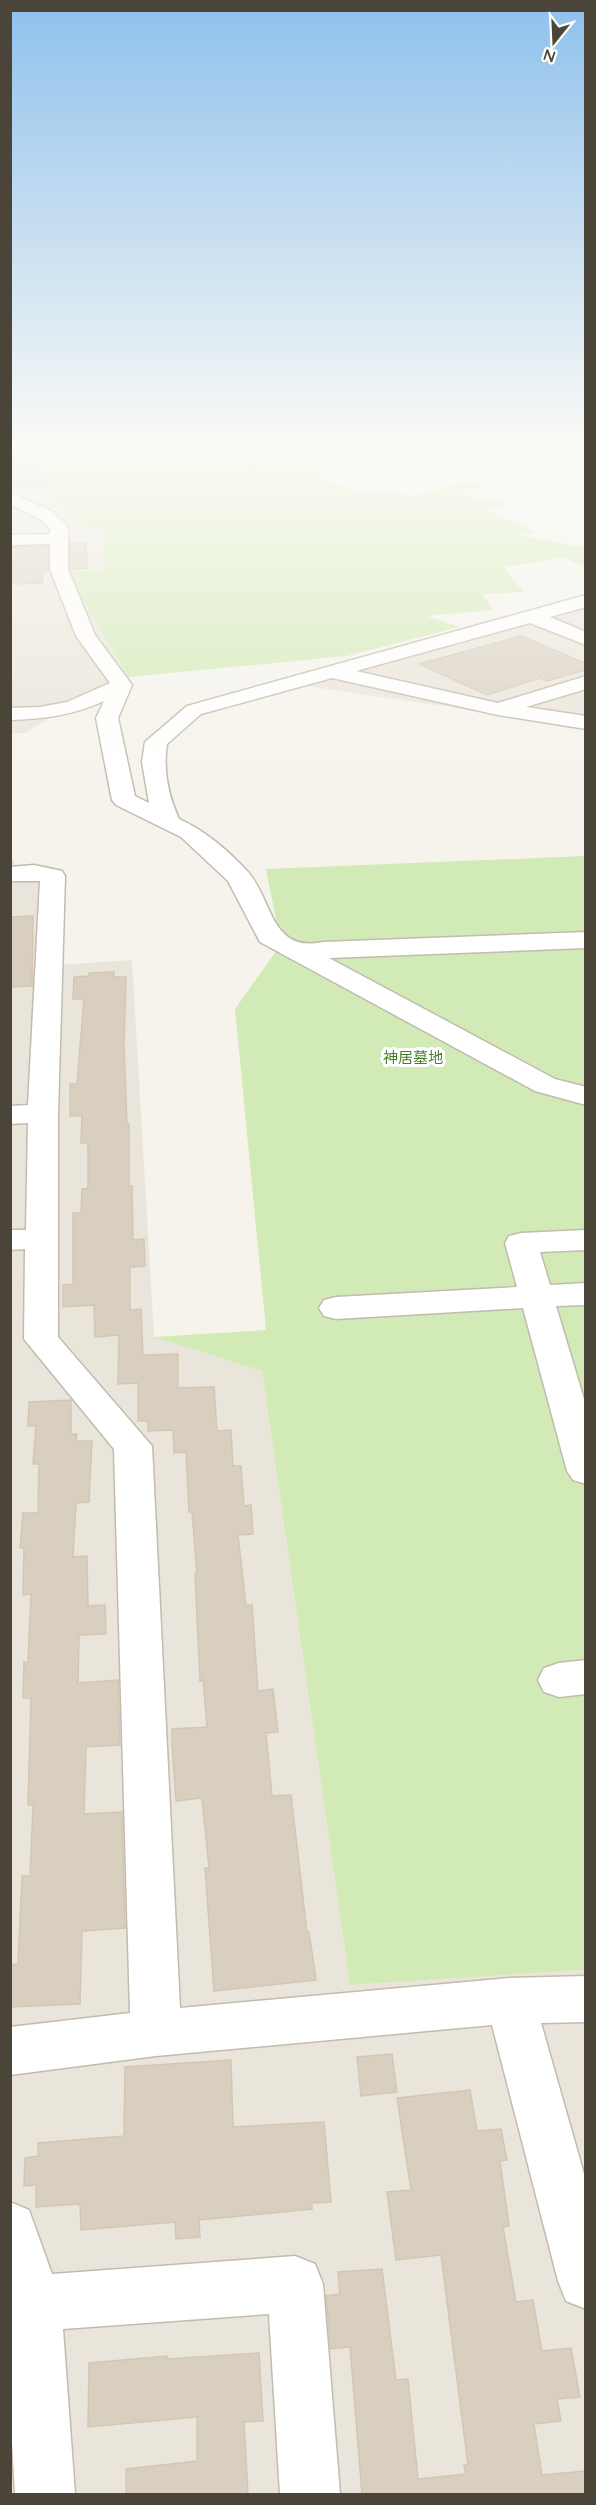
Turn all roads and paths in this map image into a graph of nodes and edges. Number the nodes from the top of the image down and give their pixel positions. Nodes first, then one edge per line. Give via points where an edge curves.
1 (59, 563) edge
2 (585, 601) edge
3 (531, 616) junction
4 (585, 639) edge
5 (334, 672) junction
6 (585, 682) edge
7 (122, 685) junction
8 (498, 709) junction
9 (10, 714) edge
10 (585, 723) edge
11 (169, 823) junction
12 (10, 874) edge
13 (585, 940) edge
14 (303, 954) junction
15 (585, 1096) edge
16 (44, 1113) junction
17 (10, 1115) edge
18 (26, 1240) edge
19 (585, 1240) edge
20 (585, 1294) edge
21 (538, 1297) junction
22 (336, 1308) dead end
23 (585, 1471) edge
24 (585, 1999) edge
25 (510, 2001) junction
26 (156, 2033) junction
27 (10, 2051) edge
28 (10, 2229) edge
29 (585, 2281) edge
30 (33, 2303) junction
31 (45, 2494) edge
32 (310, 2494) edge

1 - 7 street via 86,636
2 - 3 street
3 - 4 street
3 - 5 street
5 - 8 street
5 - 11 street via 194,710 172,726 156,742 153,762 160,803
6 - 8 street
7 - 9 street via 73,707
7 - 11 street via 107,718 124,800
8 - 10 street
11 - 14 street via 189,832 239,877 269,936
12 - 16 street via 34,872 53,876
13 - 14 street via 323,950
14 - 15 street via 544,1085
16 - 17 street
16 - 18 street
18 - 26 street via 41,1339 133,1446
19 - 21 street via 521,1243
20 - 21 street
21 - 22 street
21 - 23 street
24 - 25 street
25 - 26 street
25 - 29 street
26 - 27 street
28 - 30 street
30 - 31 street
30 - 32 street via 295,2284

